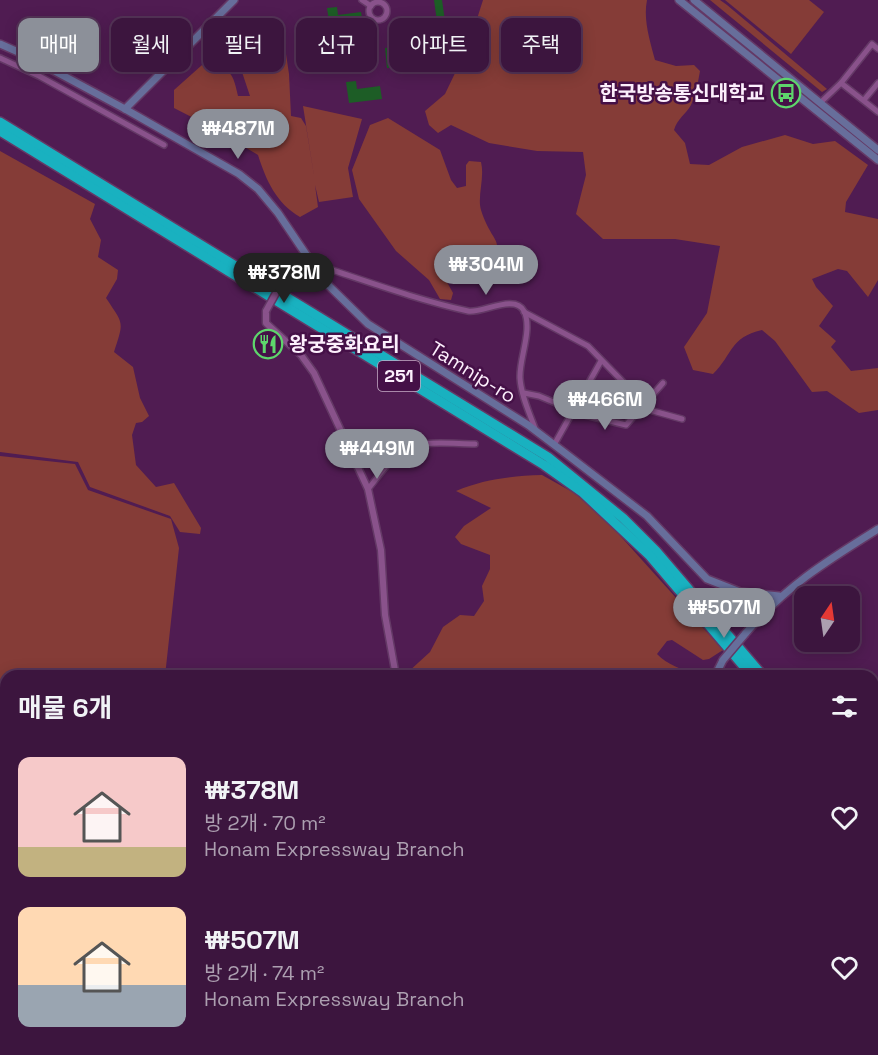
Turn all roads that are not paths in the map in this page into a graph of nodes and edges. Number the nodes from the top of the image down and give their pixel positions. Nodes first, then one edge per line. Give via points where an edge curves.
1 (234, 0) edge
2 (362, 0) edge
3 (679, 0) edge
4 (694, 0) edge
5 (371, 6) dead end
6 (0, 44) edge
7 (878, 49) edge
8 (0, 58) edge
9 (841, 83) junction
10 (878, 83) edge
11 (864, 100) junction
12 (820, 103) junction
13 (125, 109) junction
14 (878, 112) edge
15 (0, 122) edge
16 (0, 131) edge
17 (164, 145) dead end
18 (878, 150) edge
19 (878, 160) edge
20 (310, 258) junction
21 (524, 312) junction
22 (601, 361) junction
23 (663, 383) dead end
24 (524, 393) junction
25 (644, 406) junction
26 (575, 411) junction
27 (682, 419) dead end
28 (536, 431) junction
29 (475, 444) dead end
30 (554, 445) junction
31 (368, 489) junction
32 (878, 529) edge
33 (779, 596) junction
34 (395, 670) edge
35 (718, 670) edge
36 (747, 670) edge
37 (758, 670) edge

1 - 13 main road
2 - 5 street
3 - 19 main road
4 - 12 main road
6 - 13 main road, Tamnip-ro
7 - 9 street via 872,44
8 - 17 street
9 - 11 street
9 - 12 street
10 - 11 street
11 - 14 street
12 - 18 main road
13 - 20 main road, Tamnip-ro via 239,174 258,189
15 - 37 highway, 251 via 548,457 656,550
16 - 36 highway, 251 via 582,492 650,556
20 - 21 street via 320,266 439,304 472,312 513,304
20 - 28 main road, Tamnip-ro via 324,281 368,324
20 - 31 street, bridge via 281,284 266,311 266,323 301,355 314,373
21 - 22 street via 588,346
21 - 24 street, Tamnip-ro via 526,332 520,377
22 - 25 street via 636,402
22 - 26 street
23 - 25 street
24 - 26 street
24 - 28 street, Tamnip-ro
25 - 26 street via 626,424
25 - 27 street
26 - 30 street
28 - 30 main road, Tamnip-ro
29 - 31 street via 407,448
30 - 33 main road, Tamnip-ro via 647,516 707,579 740,592
31 - 34 street via 381,550 385,615
32 - 33 main road via 825,561
33 - 35 main road, bridge

